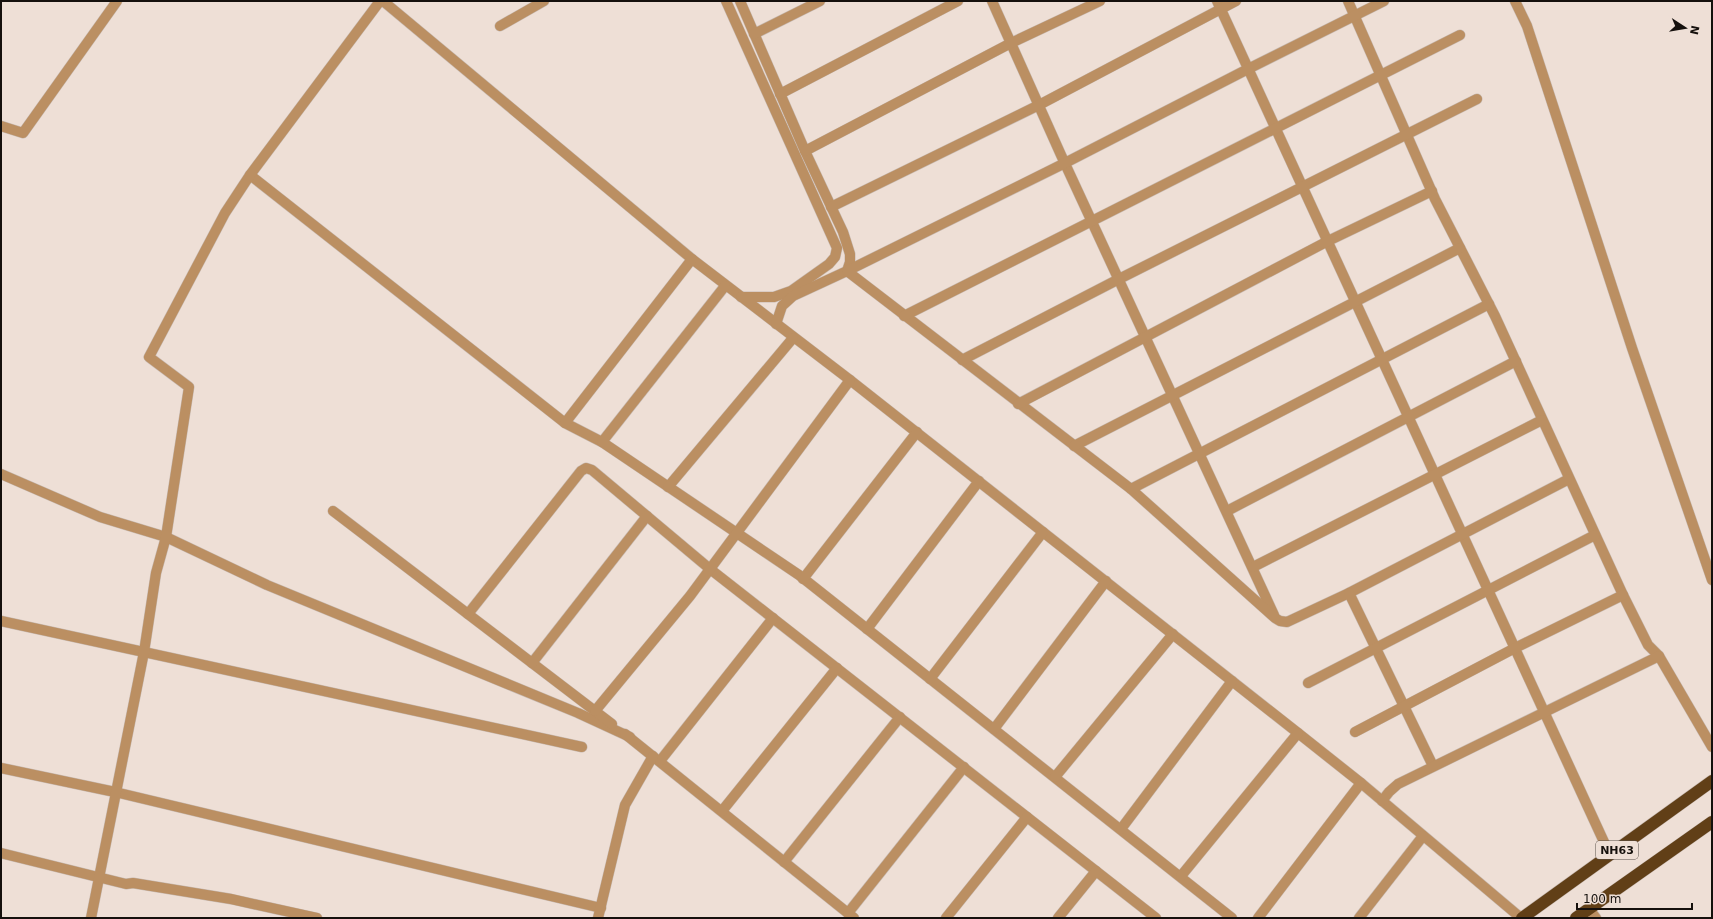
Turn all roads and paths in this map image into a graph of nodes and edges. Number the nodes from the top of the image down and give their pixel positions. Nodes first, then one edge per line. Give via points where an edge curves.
1 (117, 1) edge
2 (380, 1) edge
3 (383, 1) edge
4 (542, 1) edge
5 (726, 1) edge
6 (740, 1) edge
7 (820, 1) edge
8 (958, 1) edge
9 (992, 1) edge
10 (1100, 1) edge
11 (1236, 1) edge
12 (1348, 1) edge
13 (1384, 1) edge
14 (1515, 1) edge
15 (1219, 5) edge
16 (1354, 16) junction
17 (500, 26) dead end
18 (754, 34) junction
19 (1460, 35) dead end
20 (1011, 43) junction
21 (1248, 69) junction
22 (1381, 75) junction
23 (780, 94) junction
24 (1477, 98) dead end
25 (1039, 104) junction
26 (1, 126) edge
27 (1275, 128) junction
28 (1407, 134) junction
29 (805, 151) junction
30 (1065, 163) junction
31 (250, 175) junction
32 (1303, 188) junction
33 (1432, 191) junction
34 (831, 207) junction
35 (1092, 221) junction
36 (1328, 241) junction
37 (1460, 248) junction
38 (692, 259) junction
39 (847, 271) junction
40 (1119, 279) junction
41 (725, 286) junction
42 (741, 297) junction
43 (1355, 300) junction
44 (1489, 304) junction
45 (904, 316) junction
46 (776, 324) junction
47 (1146, 336) junction
48 (793, 338) junction
49 (962, 360) junction
50 (1382, 360) junction
51 (1516, 361) junction
52 (850, 380) junction
53 (1173, 394) junction
54 (1018, 404) junction
55 (1409, 416) junction
56 (1542, 420) junction
57 (565, 423) junction
58 (917, 432) junction
59 (602, 442) junction
60 (1074, 446) junction
61 (1200, 453) junction
62 (1435, 473) junction
63 (1, 474) edge
64 (1569, 479) junction
65 (979, 481) junction
66 (668, 487) junction
67 (1131, 489) junction
68 (333, 511) dead end
69 (1227, 511) junction
70 (647, 516) junction
71 (1043, 532) junction
72 (1463, 533) junction
73 (737, 534) junction
74 (1595, 535) junction
75 (166, 537) junction
76 (1253, 567) junction
77 (710, 569) junction
78 (803, 579) junction
79 (1712, 580) edge
80 (1106, 582) junction
81 (1489, 590) junction
82 (1349, 593) junction
83 (1623, 595) junction
84 (468, 614) junction
85 (773, 618) junction
86 (1275, 618) junction
87 (1, 621) edge
88 (867, 629) junction
89 (1173, 634) junction
90 (1376, 648) junction
91 (1515, 648) junction
92 (144, 652) junction
93 (1659, 656) junction
94 (532, 663) junction
95 (837, 668) junction
96 (930, 679) junction
97 (1232, 681) junction
98 (1308, 683) dead end
99 (1404, 706) junction
100 (595, 711) junction
101 (1544, 711) junction
102 (900, 717) junction
103 (994, 729) junction
104 (1355, 732) dead end
105 (1298, 733) junction
106 (630, 737) junction
107 (582, 747) dead end
108 (1712, 747) edge
109 (656, 758) junction
110 (1433, 766) junction
111 (964, 767) junction
112 (1, 768) edge
113 (1056, 777) junction
114 (1712, 781) edge
115 (1360, 783) junction
116 (115, 792) junction
117 (1382, 801) junction
118 (722, 811) junction
119 (1027, 817) junction
120 (1712, 822) edge
121 (1121, 829) junction
122 (1423, 836) junction
123 (1, 853) edge
124 (1610, 855) junction
125 (784, 862) junction
126 (1096, 871) junction
127 (1181, 876) junction
128 (100, 877) junction
129 (600, 908) junction
130 (1592, 913) edge
131 (851, 916) edge
132 (91, 918) edge
133 (316, 918) edge
134 (598, 918) edge
135 (946, 918) edge
136 (1058, 918) edge
137 (1156, 918) edge
138 (1232, 918) edge
139 (1258, 918) edge
140 (1360, 918) edge
141 (1522, 918) edge
142 (1576, 918) edge

1 - 26 street via 23,133
2 - 31 street
3 - 38 street
4 - 17 street
5 - 42 street via 837,248 835,257 829,264 787,293 774,297
6 - 18 street
7 - 18 street
8 - 23 street
9 - 20 street
10 - 20 street
11 - 15 street
12 - 16 street
13 - 16 street
14 - 79 street via 1526,26
15 - 21 street
15 - 25 street
16 - 21 street
16 - 22 street
18 - 23 street
19 - 22 street
20 - 25 street
20 - 29 street
21 - 27 street
21 - 30 street
22 - 27 street
22 - 28 street
23 - 29 street
24 - 28 street
25 - 30 street
25 - 34 street
27 - 32 street
27 - 35 street
28 - 32 street
28 - 33 street
29 - 34 street
30 - 35 street
30 - 39 street
31 - 57 street
31 - 75 street via 225,213 149,357 189,387
32 - 36 street
32 - 40 street
33 - 36 street
33 - 37 street
34 - 39 street via 848,247 850,262
35 - 40 street
35 - 45 street
36 - 43 street
36 - 47 street
37 - 43 street
37 - 44 street
38 - 41 street
38 - 57 street
39 - 45 street
39 - 46 street via 793,296 782,306
40 - 47 street
40 - 49 street
41 - 42 street
41 - 59 street
42 - 46 street
43 - 50 street
43 - 53 street
44 - 50 street
44 - 51 street
45 - 49 street
46 - 48 street
47 - 53 street
47 - 54 street
48 - 52 street
48 - 66 street
49 - 54 street
50 - 55 street
50 - 61 street
51 - 55 street
51 - 56 street
52 - 58 street
52 - 73 street
53 - 60 street
53 - 61 street
54 - 60 street
55 - 62 street
55 - 69 street
56 - 62 street
56 - 64 street
57 - 59 street
58 - 65 street
58 - 78 street
59 - 66 street
60 - 67 street
61 - 67 street
61 - 69 street
62 - 72 street
62 - 76 street
63 - 75 street via 100,516
64 - 72 street
64 - 74 street
65 - 71 street
65 - 88 street
66 - 73 street
67 - 86 street
68 - 84 street
69 - 76 street
70 - 77 street
70 - 84 street via 592,470 580,470
70 - 94 street
71 - 80 street
71 - 96 street
72 - 81 street
72 - 82 street
73 - 77 street
73 - 78 street
74 - 81 street
74 - 83 street
75 - 92 street via 156,572
75 - 106 street via 267,585 578,713
76 - 86 street
77 - 85 street
77 - 100 street
78 - 88 street
80 - 89 street
80 - 103 street
81 - 90 street
81 - 91 street
82 - 86 street via 1287,622
82 - 90 street
83 - 91 street
83 - 93 street via 1648,644
84 - 94 street
85 - 95 street
85 - 109 street
87 - 92 street
88 - 96 street
89 - 97 street
89 - 113 street
90 - 98 street
90 - 99 street
91 - 99 street
91 - 101 street
92 - 107 street
92 - 116 street
93 - 101 street
93 - 108 street
94 - 100 street
95 - 102 street
95 - 118 street
96 - 103 street
97 - 105 street
97 - 121 street
99 - 104 street
99 - 110 street
100 - 106 street
101 - 110 street
101 - 124 street
102 - 111 street
102 - 125 street
103 - 113 street
105 - 115 street
105 - 127 street
106 - 109 street
109 - 118 street
109 - 129 street via 625,806
110 - 117 street via 1398,784
111 - 119 street
111 - 131 street
112 - 116 street
113 - 121 street
114 - 124 highway, NH63
115 - 117 street
115 - 139 street
116 - 128 street
116 - 129 street
117 - 122 street
118 - 125 street
119 - 126 street
119 - 135 street
120 - 130 highway, NH63
121 - 127 street
122 - 140 street
122 - 141 street
123 - 128 street
124 - 141 highway, NH63
125 - 131 street
126 - 136 street
126 - 137 street
127 - 138 street
128 - 132 street
128 - 133 street via 126,884 231,899
129 - 134 street
130 - 142 highway, NH63

